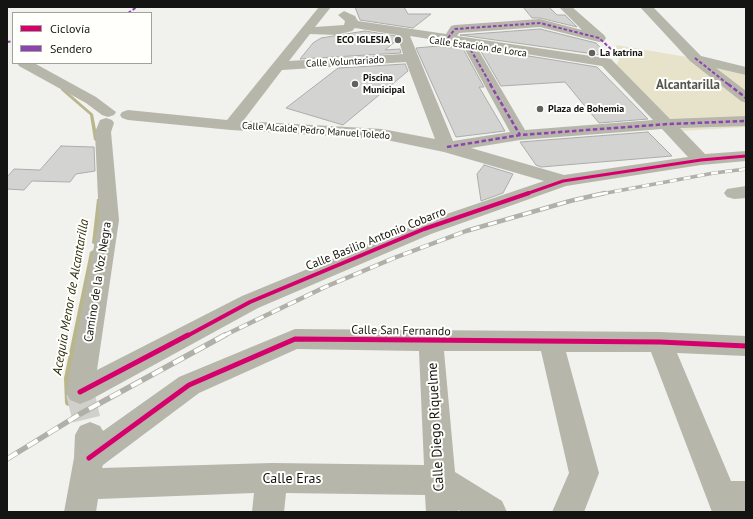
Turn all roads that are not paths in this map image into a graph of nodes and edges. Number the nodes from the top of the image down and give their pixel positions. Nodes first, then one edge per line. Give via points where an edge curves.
1 (565, 7) edge
2 (646, 7) edge
3 (323, 10) edge
4 (350, 26) junction
5 (306, 30) junction
6 (403, 36) junction
7 (448, 38) junction
8 (598, 38) junction
9 (468, 45) junction
10 (411, 58) junction
11 (695, 58) junction
12 (608, 59) junction
13 (26, 64) edge
14 (278, 66) junction
15 (746, 71) edge
16 (746, 98) edge
17 (107, 118) junction
18 (746, 121) edge
19 (668, 124) junction
20 (231, 125) junction
21 (520, 135) junction
22 (447, 147) junction
23 (746, 156) edge
24 (701, 160) junction
25 (563, 181) junction
26 (431, 341) junction
27 (551, 342) junction
28 (660, 342) junction
29 (744, 350) edge
30 (80, 392) joint
31 (86, 472) edge
32 (272, 478) junction
33 (439, 480) junction
34 (732, 502) edge
35 (268, 512) edge
36 (442, 512) edge
37 (491, 512) edge
38 (568, 512) edge

1 - 8 street
2 - 11 street
3 - 4 street via 351,19
3 - 5 street
4 - 5 street via 336,32
4 - 6 street, Calle Estación de Lorca
4 - 7 street, Calle Estación de Lorca
5 - 14 street
6 - 9 street, Calle Estación de Lorca
6 - 10 street
7 - 8 street via 455,29 540,23
7 - 12 street, Calle Estación de Lorca
8 - 12 street
9 - 12 street, Calle Estación de Lorca
9 - 21 street
10 - 14 street, Calle Voluntariado
10 - 22 street
11 - 15 street
11 - 16 street
12 - 19 street
13 - 17 street via 91,100
14 - 20 street
17 - 20 street, Calle Alcalde Pedro Manuel Toledo via 120,122 128,115
17 - 30 street, Camino de la Voz Negra via 103,132 109,220
18 - 19 street
19 - 21 street
19 - 24 street
20 - 22 street, Calle Alcalde Pedro Manuel Toledo via 382,134
21 - 22 street
22 - 25 street, Calle Alcalde Pedro Manuel Toledo
23 - 24 street, Calle Basilio Antonio Cobarro
24 - 25 street, Calle Basilio Antonio Cobarro
25 - 30 street, Calle Basilio Antonio Cobarro via 424,229 250,302
26 - 27 street, Calle San Fernando
26 - 31 street, Calle San Fernando via 295,339 189,385
26 - 33 street, Calle Diego Riquelme
27 - 28 street, Calle San Fernando
27 - 38 street via 584,473
28 - 29 street, Calle San Fernando
28 - 34 street
31 - 32 street, Calle Eras
32 - 33 street, Calle Eras
32 - 35 street
33 - 36 street, Calle Diego Riquelme
33 - 37 street

